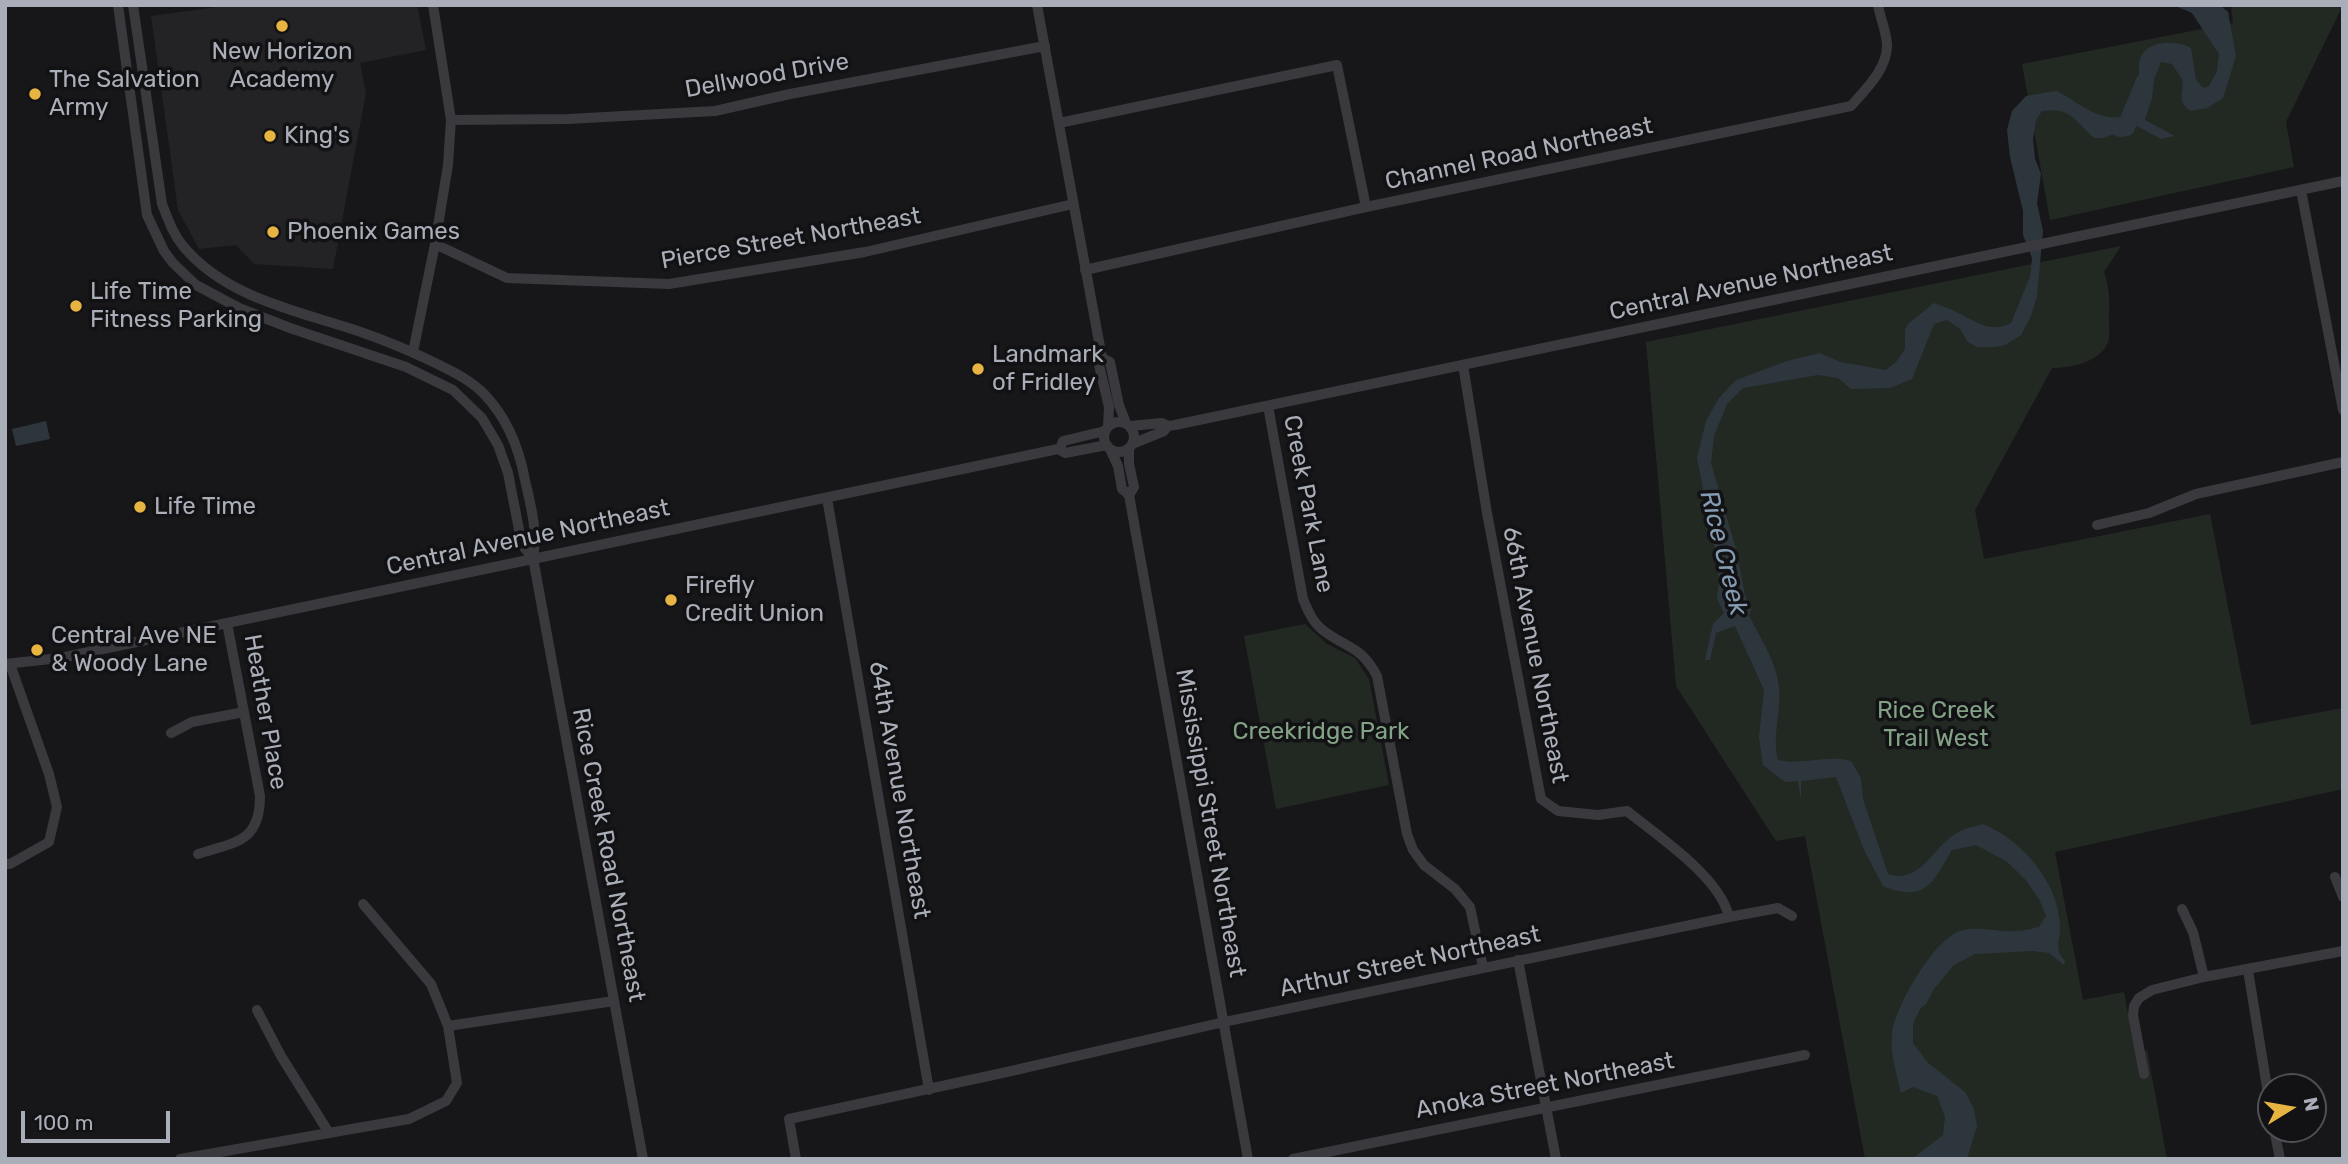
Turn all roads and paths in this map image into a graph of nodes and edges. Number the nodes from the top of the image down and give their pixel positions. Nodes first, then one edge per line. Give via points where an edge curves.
1 (118, 5) edge
2 (134, 5) edge
3 (433, 5) edge
4 (1037, 5) edge
5 (1878, 5) edge
6 (1045, 46) junction
7 (451, 120) junction
8 (1059, 123) junction
9 (2343, 181) edge
10 (2301, 190) junction
11 (1073, 204) junction
12 (1366, 207) junction
13 (435, 243) junction
14 (1085, 270) junction
15 (413, 352) junction
16 (1102, 358) junction
17 (1463, 365) junction
18 (1268, 406) junction
19 (2343, 410) edge
20 (1128, 425) junction
21 (1168, 426) junction
22 (1106, 429) junction
23 (1130, 446) junction
24 (1109, 447) junction
25 (1059, 449) junction
26 (2343, 462) edge
27 (1129, 495) junction
28 (827, 498) junction
29 (2096, 525) dead end
30 (533, 558) junction
31 (227, 623) junction
32 (7, 664) edge
33 (244, 712) junction
34 (171, 733) dead end
35 (198, 854) dead end
36 (5, 864) edge
37 (2335, 877) dead end
38 (2343, 897) edge
39 (363, 904) dead end
40 (2182, 909) dead end
41 (1792, 916) dead end
42 (1728, 917) junction
43 (2343, 951) edge
44 (1518, 960) junction
45 (1483, 967) junction
46 (2248, 970) junction
47 (2204, 977) junction
48 (614, 1001) junction
49 (257, 1010) dead end
50 (1224, 1022) junction
51 (449, 1026) junction
52 (1805, 1055) dead end
53 (2265, 1073) edge
54 (2144, 1074) dead end
55 (929, 1090) junction
56 (1546, 1107) junction
57 (329, 1133) junction
58 (180, 1159) edge
59 (643, 1159) edge
60 (796, 1159) edge
61 (1248, 1159) edge
62 (1293, 1159) edge
63 (1556, 1159) edge

1 - 30 street, Rice Creek Road Northeast via 147,215 173,264 196,285 239,307 406,367 453,390 482,418 503,458 522,545
2 - 15 street, Rice Creek Road Northeast via 162,204 182,245 208,271 258,298
3 - 7 street
4 - 6 street
5 - 12 street, Channel Road Northeast via 1887,45 1882,66 1851,106
6 - 7 street, Dellwood Drive via 715,111
6 - 8 street
7 - 13 street
8 - 11 street
8 - 12 street via 1337,65
9 - 10 street, Central Avenue Northeast
10 - 17 street, Central Avenue Northeast
10 - 19 street
11 - 13 street, Pierce Street Northeast via 865,252 669,284 507,278
11 - 14 street
12 - 14 street, Channel Road Northeast
13 - 15 street
14 - 16 street
15 - 30 street, Rice Creek Road Northeast via 476,386 504,419 523,470 536,541
16 - 20 street via 1110,362
16 - 22 street via 1099,365 1109,407
17 - 18 street, Central Avenue Northeast
17 - 42 street, 66th Avenue Northeast via 1541,799 1558,811 1598,815 1627,811 1710,882 1726,905
18 - 21 street, Central Avenue Northeast
18 - 45 street, Creek Park Lane via 1303,599 1322,630 1361,653 1377,676 1407,834 1424,865 1470,907
20 - 21 street, Central Avenue Northeast
20 - 22 street via 1116,422
20 - 23 street via 1134,435
21 - 23 street, Central Avenue Northeast
22 - 24 street
22 - 25 street, Central Avenue Northeast via 1063,441
23 - 24 street via 1119,452
23 - 27 street, Mississippi Street Northeast via 1134,488
24 - 25 street, Central Avenue Northeast via 1065,453
24 - 27 street, Mississippi Street Northeast via 1122,489
25 - 28 street, Central Avenue Northeast
26 - 29 street via 2196,494 2150,513
27 - 50 street, Mississippi Street Northeast
28 - 30 street, Central Avenue Northeast
28 - 55 street, 64th Avenue Northeast
30 - 31 street, Central Avenue Northeast
30 - 48 street, Rice Creek Road Northeast
31 - 32 street, Central Avenue Northeast via 60,658
31 - 33 street, Heather Place
32 - 36 street via 57,807 49,842
33 - 34 street via 192,722
33 - 35 street, Heather Place via 260,816 253,831 241,839
37 - 38 street
39 - 51 street via 430,984
40 - 47 street
41 - 42 street, Arthur Street Northeast via 1778,908
42 - 44 street, Arthur Street Northeast
43 - 46 street
44 - 45 street, Arthur Street Northeast
44 - 56 street
45 - 50 street, Arthur Street Northeast
46 - 47 street
46 - 53 street
47 - 54 street via 2152,990 2134,1006
48 - 51 street
48 - 59 street, Rice Creek Road Northeast
49 - 57 street
50 - 55 street, Arthur Street Northeast
50 - 61 street, Mississippi Street Northeast
51 - 57 street via 457,1083 446,1101 409,1119
52 - 56 street, Anoka Street Northeast
55 - 60 street, Arthur Street Northeast via 789,1119
56 - 62 street, Anoka Street Northeast
56 - 63 street
57 - 58 street

